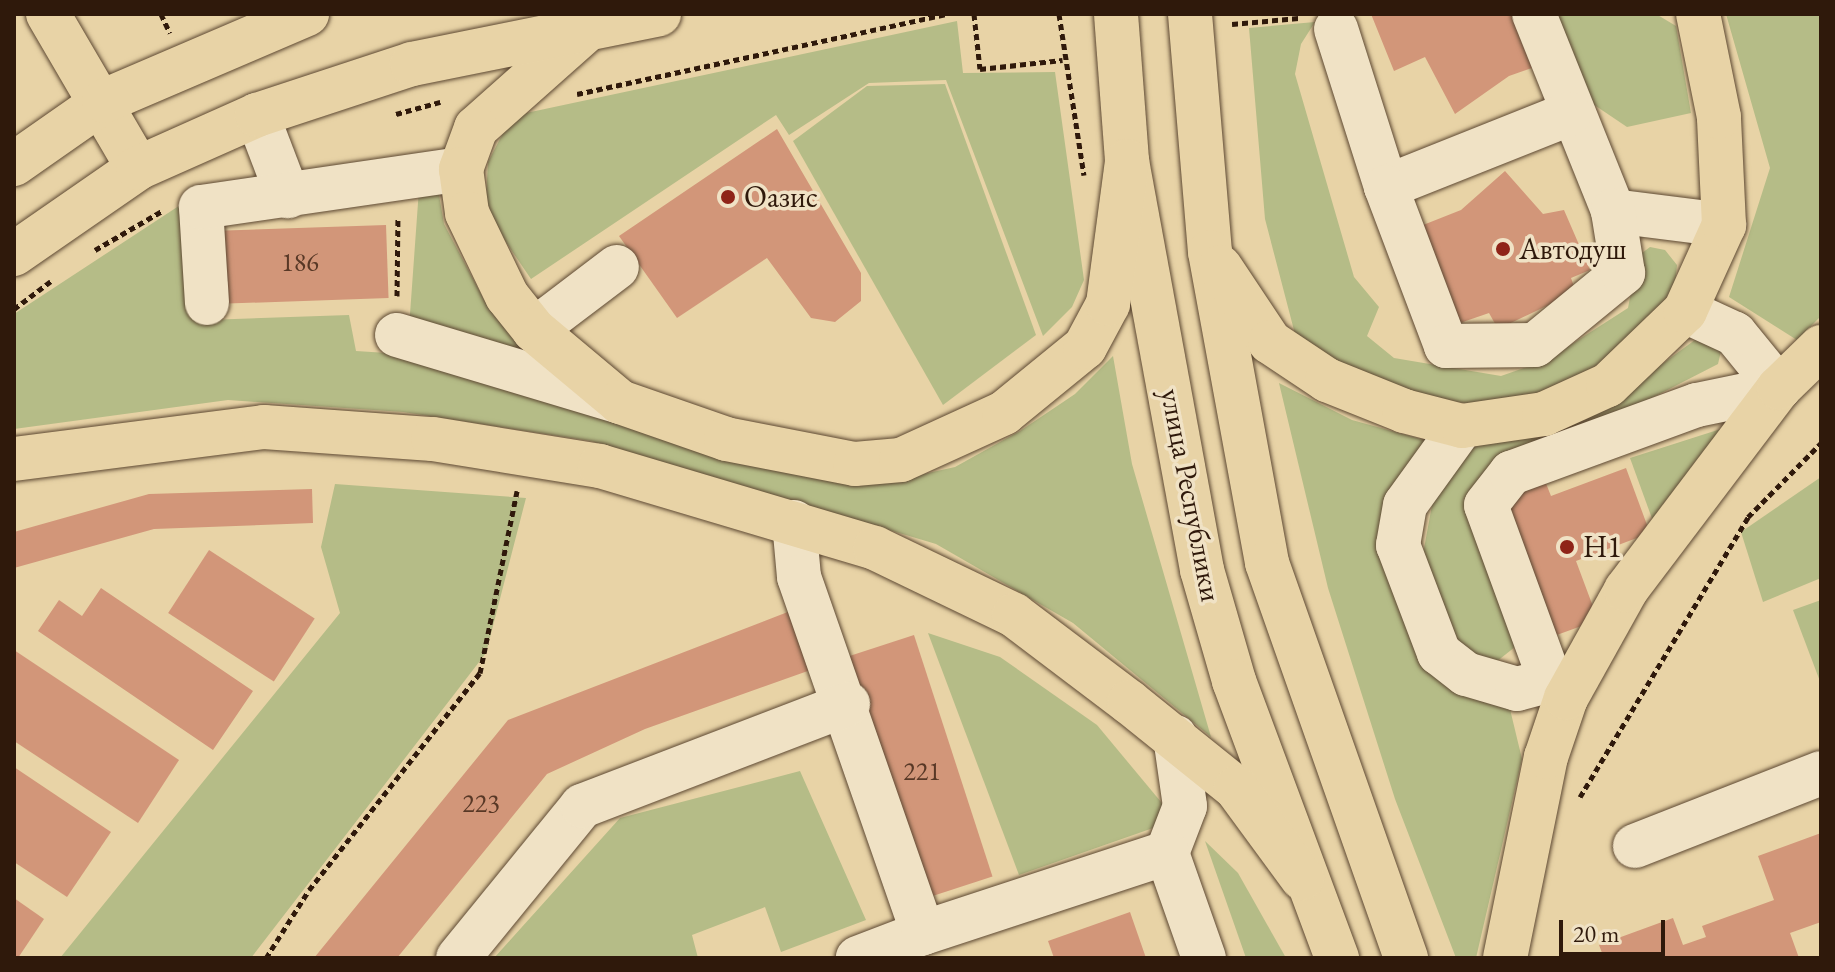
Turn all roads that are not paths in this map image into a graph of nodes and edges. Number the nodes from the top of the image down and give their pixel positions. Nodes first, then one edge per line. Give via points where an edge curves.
1 (48, 14) edge
2 (307, 14) edge
3 (659, 14) edge
4 (1116, 14) edge
5 (1190, 14) edge
6 (1534, 14) edge
7 (1698, 14) edge
8 (1326, 23) road end
9 (583, 33) junction
10 (104, 101) junction
11 (1569, 114) junction
12 (257, 115) junction
13 (1127, 161) junction
14 (14, 164) edge
15 (138, 168) junction
16 (461, 169) junction
17 (1386, 187) junction
18 (288, 196) junction
19 (1613, 211) junction
20 (1724, 225) junction
21 (1210, 252) junction
22 (14, 254) edge
23 (617, 267) dead end
24 (207, 303) dead end
25 (1685, 311) junction
26 (534, 330) junction
27 (397, 335) road end
28 (1821, 347) edge
29 (1779, 388) junction
30 (620, 402) junction
31 (1462, 426) junction
32 (14, 459) edge
33 (794, 522) junction
34 (1558, 689) junction
35 (848, 704) junction
36 (1175, 737) junction
37 (1821, 773) edge
38 (1635, 846) dead end
39 (1167, 853) junction
40 (1302, 878) junction
41 (923, 933) junction
42 (458, 958) edge
43 (858, 958) edge
44 (1204, 958) edge
45 (1337, 958) edge
46 (1406, 958) edge
47 (1505, 958) edge

1 - 10 main road
2 - 10 main road
3 - 9 main road
4 - 13 main road, улица Республики
5 - 21 main road, улица Республики
6 - 11 lane
7 - 20 main road via 1719,117
8 - 17 lane
9 - 12 main road via 412,64
9 - 16 main road via 496,103 476,128
10 - 14 main road
10 - 15 main road
11 - 17 lane
11 - 19 lane
12 - 15 main road
12 - 18 lane
13 - 30 main road via 1108,304 1085,347 1004,413 953,441 901,460 855,464 726,439
13 - 40 main road, улица Республики via 1202,570
15 - 22 main road
16 - 18 lane via 398,173
16 - 26 main road via 483,254
17 - 19 lane via 1446,346 1535,345 1623,273
18 - 24 lane via 201,207
19 - 20 lane
20 - 25 main road
21 - 31 main road via 1270,342 1327,380
21 - 46 main road, улица Республики via 1267,563
23 - 26 lane
25 - 29 lane via 1735,334
25 - 31 main road via 1608,385 1544,414
26 - 30 main road
27 - 30 lane
28 - 29 main road
29 - 34 main road
29 - 34 lane via 1697,405 1511,473 1486,505
31 - 34 lane via 1405,505 1398,545 1439,653 1466,674 1517,689
32 - 33 main road via 264,427 433,439 600,466
33 - 35 lane via 799,577
33 - 36 main road via 875,548 1014,615
34 - 47 main road
35 - 41 lane
35 - 42 lane via 582,806
36 - 39 lane via 1185,806
36 - 40 main road via 1236,788
37 - 38 lane
39 - 41 lane
39 - 44 lane
40 - 45 main road, улица Республики
41 - 43 lane

